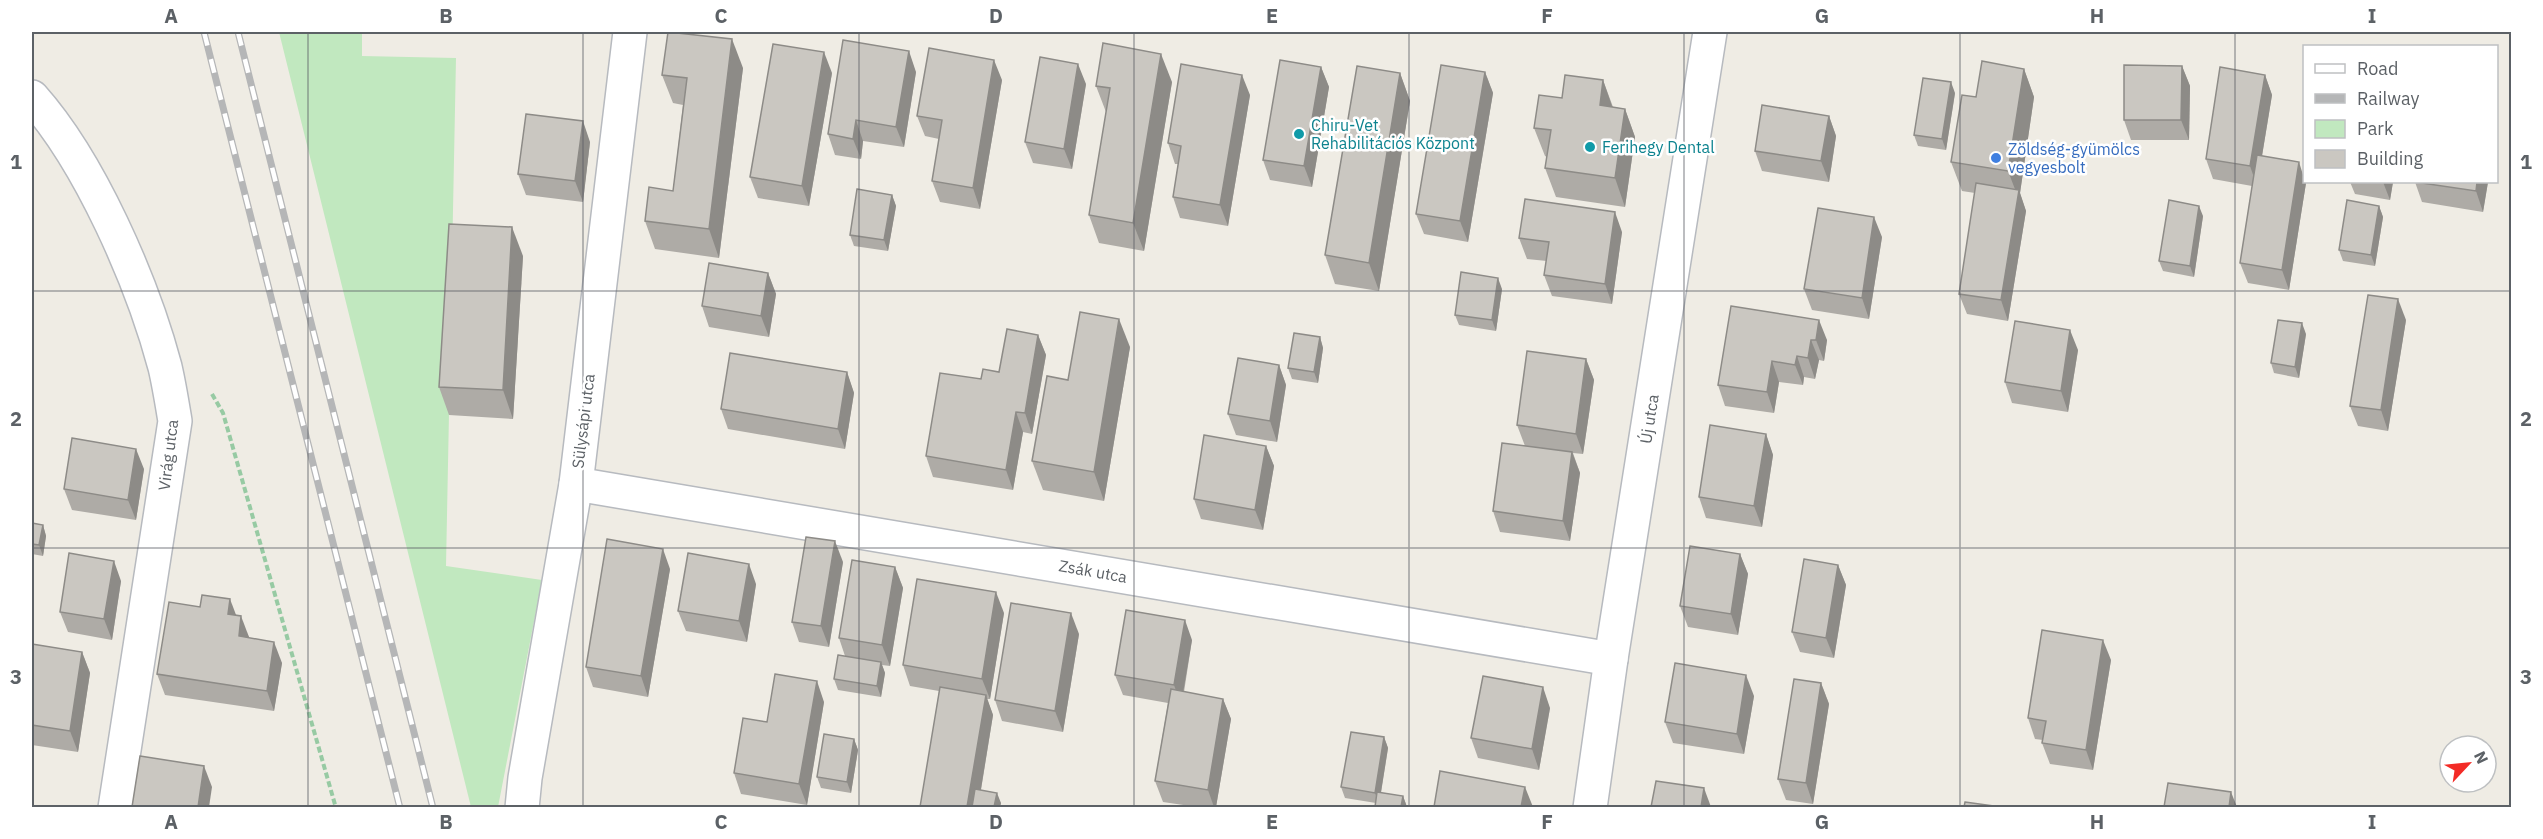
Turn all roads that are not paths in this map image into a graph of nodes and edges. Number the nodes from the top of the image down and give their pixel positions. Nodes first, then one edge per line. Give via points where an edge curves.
1 (630, 32) edge
2 (1710, 32) edge
3 (32, 97) edge
4 (576, 484) junction
5 (1611, 659) junction
6 (116, 807) edge
7 (522, 807) edge
8 (1590, 807) edge

1 - 4 street, Sülysápi utca
2 - 5 street, Új utca
3 - 6 street, Virág utca via 54,122 86,175 117,239 165,367 175,421
4 - 5 street, Zsák utca
4 - 7 street, Sülysápi utca
5 - 8 street, Új utca

